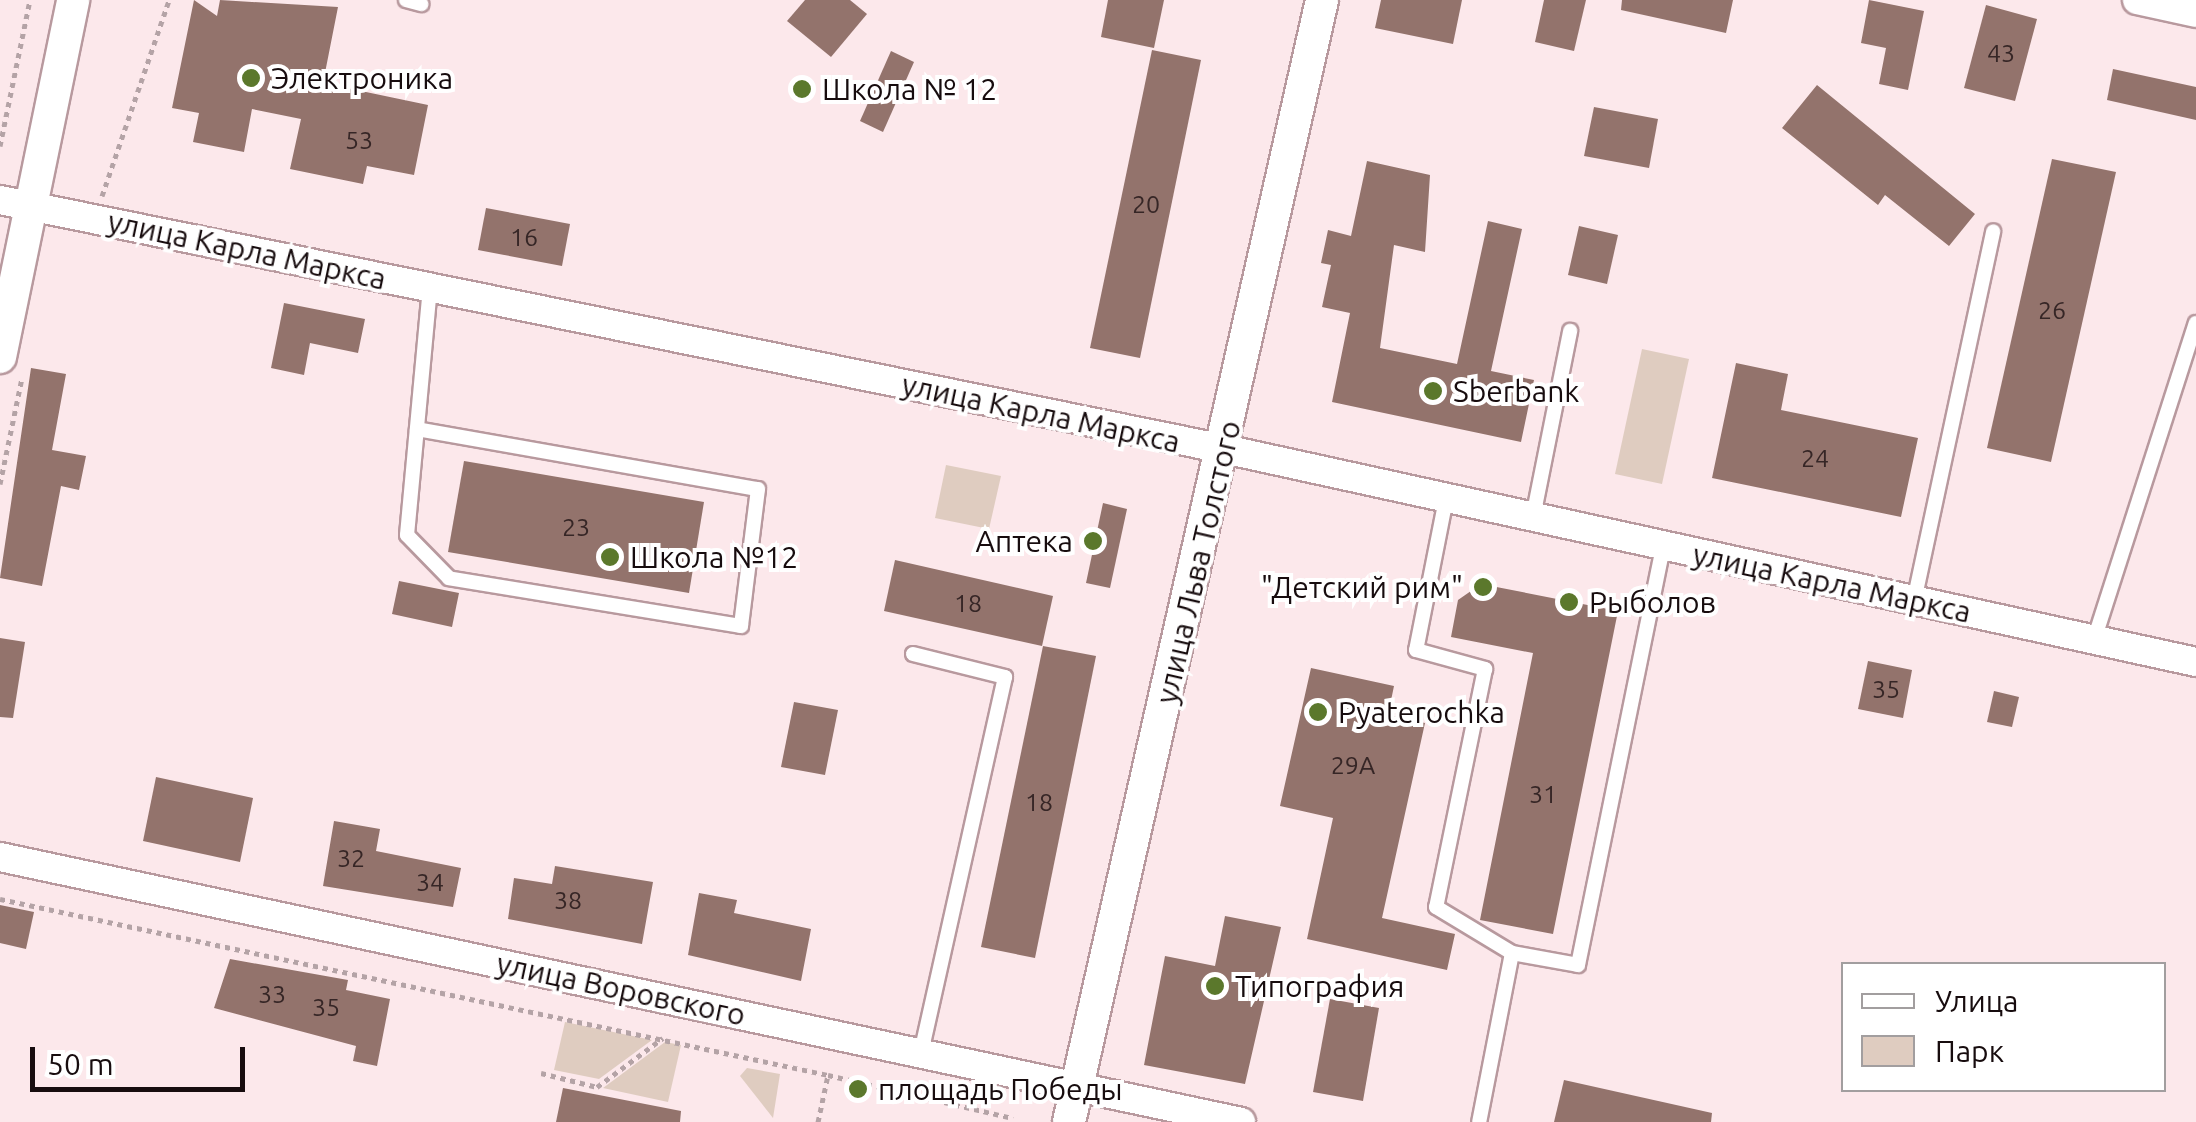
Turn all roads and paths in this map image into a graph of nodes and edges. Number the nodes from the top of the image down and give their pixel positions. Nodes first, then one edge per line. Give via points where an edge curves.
1 (30, 0) edge
2 (73, 0) edge
3 (1322, 0) edge
4 (2137, 0) edge
5 (2196, 13) edge
6 (0, 146) edge
7 (16, 203) edge
8 (1993, 231) dead end
9 (430, 287) junction
10 (2196, 323) edge
11 (1570, 331) dead end
12 (0, 357) edge
13 (417, 429) junction
14 (1224, 449) junction
15 (1446, 500) junction
16 (1533, 518) junction
17 (1663, 546) junction
18 (1914, 601) junction
19 (2094, 640) junction
20 (913, 654) dead end
21 (2196, 662) edge
22 (0, 857) edge
23 (0, 899) edge
24 (1512, 952) junction
25 (663, 1038) junction
26 (921, 1053) junction
27 (541, 1073) dead end
28 (828, 1075) junction
29 (1076, 1086) junction
30 (1013, 1118) dead end
31 (818, 1122) edge
32 (1069, 1122) edge
33 (1241, 1122) edge
34 (1480, 1122) edge

1 - 6 path
2 - 7 street
3 - 14 street, улица Льва Толстого
4 - 5 street
7 - 9 street, улица Карла Маркса
7 - 12 street
8 - 18 lane
9 - 13 lane
9 - 14 street, улица Карла Маркса
10 - 19 lane
11 - 16 lane
13 - 13 lane via 407,535 449,578 741,626 758,489
14 - 15 street, улица Карла Маркса
14 - 29 street, улица Льва Толстого
15 - 16 street, улица Карла Маркса
15 - 24 lane via 1416,650 1485,669 1436,907
16 - 17 street, улица Карла Маркса
17 - 18 street, улица Карла Маркса
17 - 24 lane via 1578,965
18 - 19 street, улица Карла Маркса
19 - 21 street, улица Карла Маркса
20 - 26 lane via 1005,677
22 - 26 street, улица Воровского
23 - 25 path
24 - 34 lane
25 - 27 path via 597,1087
25 - 28 path
26 - 29 street, улица Воровского
28 - 30 path
28 - 31 path
29 - 32 street, улица Льва Толстого
29 - 33 street, улица Воровского

